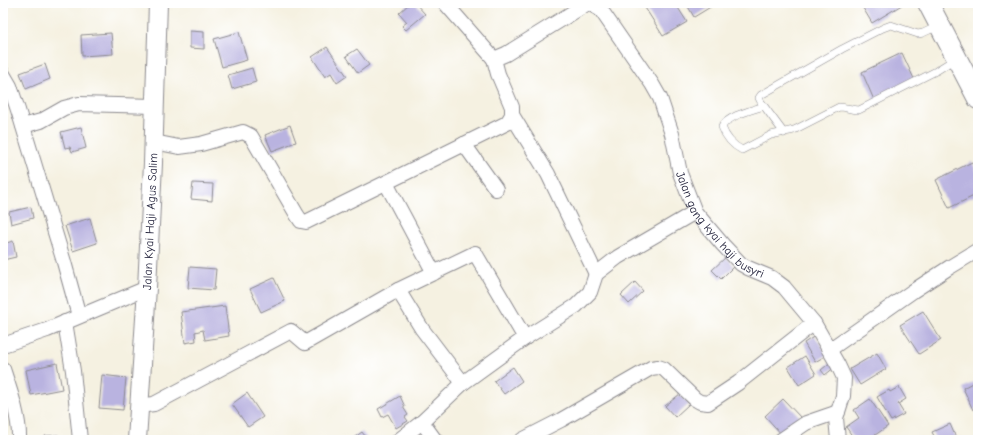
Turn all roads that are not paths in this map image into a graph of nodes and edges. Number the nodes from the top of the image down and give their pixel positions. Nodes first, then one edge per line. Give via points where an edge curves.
1 (158, 3) edge
2 (445, 3) edge
3 (588, 3) edge
4 (928, 3) edge
5 (939, 25) junction
6 (956, 58) junction
7 (494, 59) junction
8 (3, 74) edge
9 (978, 99) edge
10 (155, 106) junction
11 (764, 106) junction
12 (512, 115) junction
13 (23, 126) junction
14 (784, 133) junction
15 (154, 142) junction
16 (464, 144) junction
17 (386, 183) junction
18 (496, 189) dead end
19 (695, 212) junction
20 (978, 250) edge
21 (434, 273) junction
22 (596, 274) junction
23 (147, 288) junction
24 (398, 290) junction
25 (79, 316) junction
26 (64, 322) junction
27 (814, 323) junction
28 (525, 338) junction
29 (3, 345) edge
30 (829, 350) junction
31 (3, 369) edge
32 (463, 383) junction
33 (139, 406) junction
34 (838, 412) junction
35 (422, 422) junction
36 (19, 440) edge
37 (80, 440) edge
38 (137, 440) edge
39 (399, 440) edge
40 (435, 440) edge
41 (522, 440) edge
42 (781, 440) edge
43 (838, 440) edge

1 - 10 street, Jalan Kyai Haji Agus Salim
2 - 7 street
3 - 7 street
3 - 19 street, Jalan gang kyai haji busyri via 601,10 660,98 672,134 680,173
4 - 5 main road
5 - 6 main road
5 - 11 lane via 918,34 891,25 883,28 761,94
6 - 9 main road
6 - 14 lane via 860,110 839,107
7 - 12 street via 512,107
8 - 13 street via 10,86
10 - 13 street via 72,104 41,121
10 - 15 street, Jalan Kyai Haji Agus Salim
11 - 14 lane
11 - 14 lane via 724,122 724,134 734,146 742,150 771,135
12 - 16 street via 506,123
12 - 22 street via 548,174
13 - 25 street
15 - 17 street via 179,146 200,144 243,132 251,136 297,215 304,222
15 - 23 street, Jalan Kyai Haji Agus Salim
16 - 17 street
16 - 18 street
17 - 21 street
19 - 22 street via 618,257
19 - 27 street, Jalan gang kyai haji busyri via 741,264 778,282
20 - 30 street via 913,291
21 - 24 street
21 - 28 street via 475,253
22 - 28 street via 590,292 576,306
23 - 25 street
23 - 33 street, Jalan Kyai Haji Agus Salim
24 - 32 street via 422,329
24 - 33 street via 305,343 291,331 154,404
25 - 26 street
26 - 29 street
26 - 37 street via 73,371
27 - 30 street, Jalan gang kyai haji busyri
27 - 41 street via 738,383 708,403 694,399 664,368 650,368 562,420
28 - 32 street
30 - 34 street, Jalan gang kyai haji busyri via 844,378 843,396
31 - 36 street via 18,425
32 - 35 street
33 - 38 street, Jalan Kyai Haji Agus Salim
34 - 42 street via 806,423
34 - 43 street, Jalan gang kyai haji busyri
35 - 39 street
35 - 40 street

